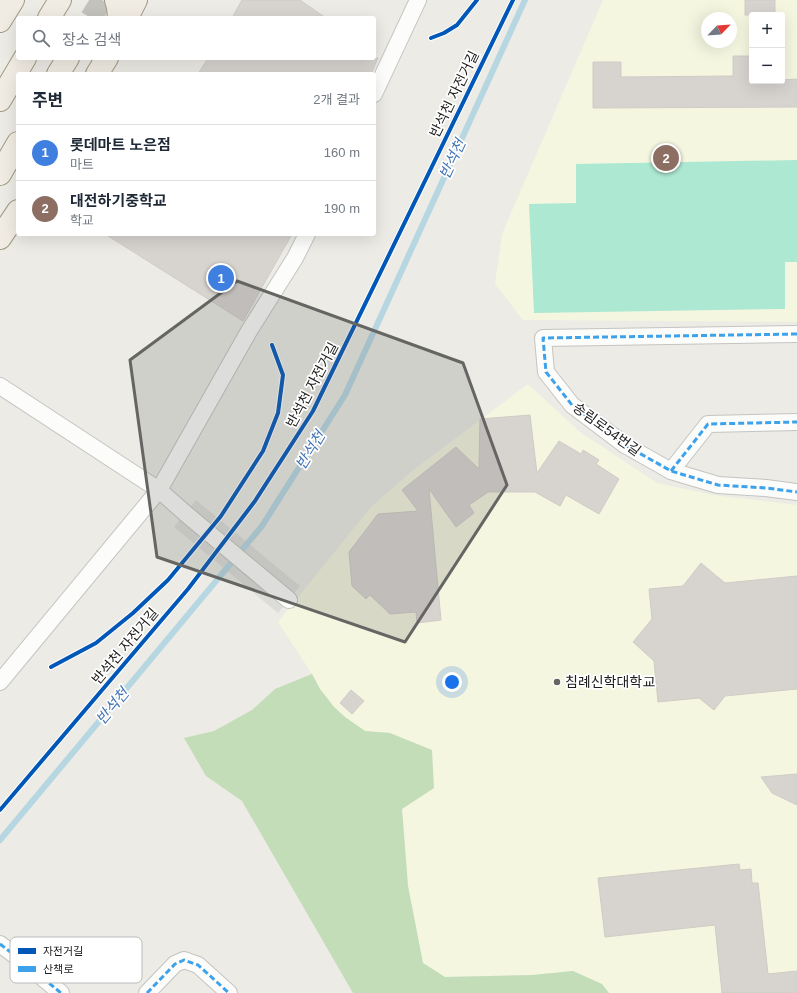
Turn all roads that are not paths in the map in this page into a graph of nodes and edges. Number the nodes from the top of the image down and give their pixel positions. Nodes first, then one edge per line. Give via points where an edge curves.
1 (13, 0) edge
2 (60, 0) edge
3 (116, 0) edge
4 (136, 0) edge
5 (418, 0) edge
6 (50, 16) edge
7 (119, 16) edge
8 (128, 16) edge
9 (0, 21) edge
10 (24, 60) edge
11 (67, 60) edge
12 (105, 60) edge
13 (17, 72) edge
14 (59, 72) edge
15 (98, 72) edge
16 (16, 73) edge
17 (376, 90) edge
18 (0, 100) edge
19 (16, 146) edge
20 (0, 174) edge
21 (16, 214) edge
22 (306, 236) edge
23 (0, 238) edge
24 (797, 334) edge
25 (0, 386) edge
26 (797, 422) edge
27 (671, 471) junction
28 (159, 490) junction
29 (797, 492) edge
30 (289, 600) dead end
31 (0, 682) edge
32 (0, 944) edge
33 (10, 952) edge
34 (49, 983) edge
35 (61, 993) edge
36 (147, 993) edge
37 (229, 993) edge

1 - 9 main road
2 - 6 main road
3 - 7 main road
4 - 8 main road
5 - 17 street
10 - 13 main road
11 - 14 main road
12 - 15 main road
16 - 18 main road
19 - 20 main road
21 - 23 main road
22 - 28 street
24 - 27 street, 송림로54번길 via 543,338 546,372 572,405 625,445
25 - 28 street
26 - 27 street via 708,424
27 - 29 street, 송림로54번길 via 718,485
28 - 30 street
28 - 31 street
32 - 33 street
34 - 35 street
36 - 37 street via 175,964 184,960 198,965

